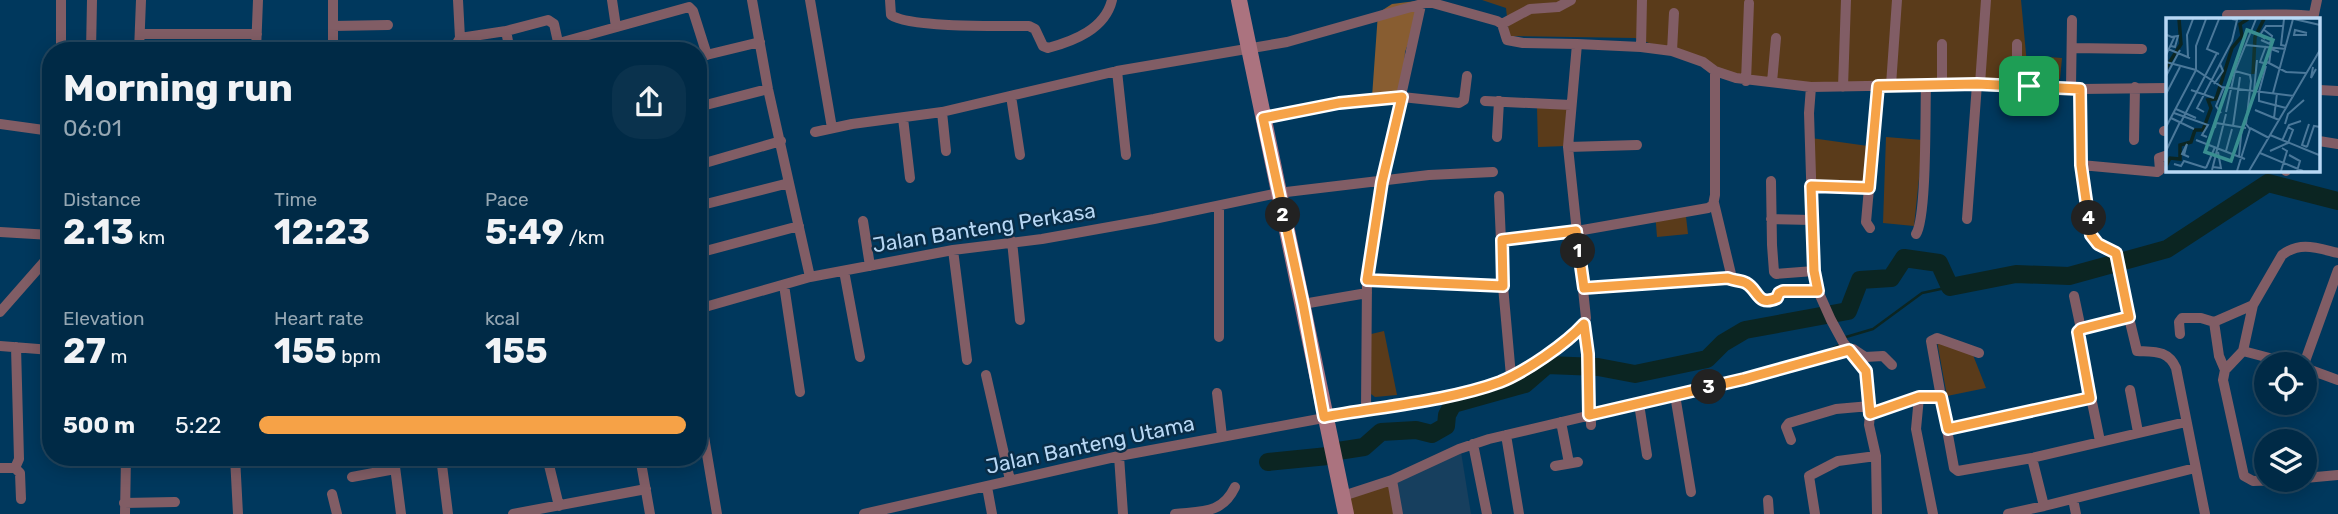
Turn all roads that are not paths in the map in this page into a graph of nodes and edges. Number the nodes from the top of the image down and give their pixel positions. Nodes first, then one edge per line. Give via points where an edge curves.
1 (61, 0) edge
2 (92, 0) edge
3 (141, 0) edge
4 (258, 0) edge
5 (333, 0) edge
6 (458, 0) edge
7 (612, 0) edge
8 (752, 0) edge
9 (810, 0) edge
10 (890, 0) edge
11 (1112, 0) edge
12 (1239, 0) edge
13 (1571, 0) edge
14 (1642, 0) edge
15 (1846, 0) edge
16 (1897, 0) edge
17 (1986, 0) edge
18 (2317, 0) edge
19 (1749, 3) dead end
20 (1421, 5) junction
21 (1674, 13) dead end
22 (2227, 15) dead end
23 (2313, 18) edge
24 (2072, 20) dead end
25 (1502, 24) junction
26 (388, 25) dead end
27 (333, 26) junction
28 (617, 27) junction
29 (506, 31) junction
30 (140, 34) junction
31 (257, 34) junction
32 (460, 38) junction
33 (1776, 38) dead end
34 (61, 42) edge
35 (91, 42) edge
36 (140, 42) edge
37 (257, 42) edge
38 (333, 42) edge
39 (458, 42) edge
40 (508, 42) edge
41 (558, 42) edge
42 (574, 42) edge
43 (700, 42) edge
44 (760, 43) junction
45 (1577, 44) junction
46 (1942, 44) dead end
47 (2017, 44) dead end
48 (1641, 47) junction
49 (1249, 48) junction
50 (2072, 48) junction
51 (2142, 49) dead end
52 (1672, 51) junction
53 (707, 55) edge
54 (1117, 71) junction
55 (1715, 71) junction
56 (1467, 76) dead end
57 (1746, 80) junction
58 (1772, 82) junction
59 (1979, 84) junction
60 (1891, 85) junction
61 (1926, 85) junction
62 (1942, 85) junction
63 (1811, 86) junction
64 (1878, 86) junction
65 (2017, 86) junction
66 (1843, 87) junction
67 (2135, 87) junction
68 (2075, 88) junction
69 (2166, 88) edge
70 (768, 89) junction
71 (2320, 90) edge
72 (2338, 91) edge
73 (1011, 96) junction
74 (1402, 97) junction
75 (1485, 101) dead end
76 (1499, 101) junction
77 (1571, 104) junction
78 (707, 105) edge
79 (942, 112) junction
80 (903, 118) junction
81 (1263, 118) junction
82 (0, 124) edge
83 (832, 128) junction
84 (42, 130) edge
85 (815, 132) dead end
86 (1497, 136) dead end
87 (2134, 140) dead end
88 (781, 141) junction
89 (2320, 141) edge
90 (2338, 144) edge
91 (1637, 145) dead end
92 (1568, 147) junction
93 (946, 151) dead end
94 (1020, 155) dead end
95 (1126, 155) dead end
96 (2166, 156) edge
97 (707, 162) edge
98 (2081, 165) junction
99 (1493, 172) dead end
100 (910, 178) dead end
101 (1771, 181) dead end
102 (1382, 182) junction
103 (789, 183) junction
104 (1811, 186) junction
105 (1869, 188) junction
106 (1278, 193) junction
107 (1499, 196) dead end
108 (1714, 203) junction
109 (707, 204) edge
110 (1219, 207) junction
111 (1771, 219) junction
112 (1967, 219) dead end
113 (1812, 220) junction
114 (863, 221) dead end
115 (799, 226) junction
116 (1870, 229) dead end
117 (1576, 231) junction
118 (0, 232) edge
119 (42, 234) edge
120 (1916, 234) dead end
121 (1502, 240) junction
122 (1012, 241) junction
123 (953, 250) junction
124 (707, 251) edge
125 (2338, 253) edge
126 (42, 264) edge
127 (870, 266) junction
128 (2338, 270) edge
129 (844, 271) junction
130 (1814, 271) junction
131 (810, 277) junction
132 (1728, 278) junction
133 (1367, 280) junction
134 (784, 285) junction
135 (1503, 286) junction
136 (1584, 288) junction
137 (1818, 291) junction
138 (1367, 293) junction
139 (2074, 296) dead end
140 (1303, 304) junction
141 (2253, 305) junction
142 (707, 306) edge
143 (0, 312) edge
144 (2129, 317) junction
145 (1020, 320) dead end
146 (2214, 322) junction
147 (1584, 324) junction
148 (2081, 329) junction
149 (2180, 334) dead end
150 (1219, 337) dead end
151 (0, 346) edge
152 (16, 347) junction
153 (42, 349) edge
154 (1849, 350) junction
155 (2244, 351) junction
156 (2309, 352) edge
157 (1979, 353) dead end
158 (2254, 354) edge
159 (860, 356) dead end
160 (967, 360) dead end
161 (1892, 365) dead end
162 (2225, 370) junction
163 (2317, 371) edge
164 (986, 375) dead end
165 (1511, 376) junction
166 (2338, 380) edge
167 (2130, 390) dead end
168 (800, 392) dead end
169 (1217, 393) dead end
170 (1675, 395) junction
171 (1919, 397) junction
172 (1941, 397) junction
173 (2090, 398) junction
174 (1639, 404) junction
175 (1366, 409) junction
176 (1870, 410) junction
177 (1324, 417) junction
178 (1590, 419) junction
179 (2186, 422) junction
180 (1562, 424) junction
181 (1948, 429) junction
182 (2138, 432) junction
183 (1222, 436) junction
184 (1506, 437) junction
185 (1791, 440) dead end
186 (2100, 441) junction
187 (1473, 444) junction
188 (707, 455) edge
189 (1647, 455) dead end
190 (1119, 456) junction
191 (1876, 456) junction
192 (2032, 458) junction
193 (125, 466) edge
194 (235, 466) edge
195 (388, 466) edge
196 (395, 466) edge
197 (442, 466) edge
198 (549, 466) edge
199 (642, 466) edge
200 (1555, 466) dead end
201 (0, 468) edge
202 (15, 468) junction
203 (2195, 468) junction
204 (2338, 475) edge
205 (352, 477) dead end
206 (2317, 477) edge
207 (1010, 480) junction
208 (1392, 480) junction
209 (2254, 481) edge
210 (986, 487) junction
211 (1235, 487) dead end
212 (646, 489) junction
213 (1691, 492) dead end
214 (332, 494) dead end
215 (1343, 496) junction
216 (21, 499) dead end
217 (2073, 499) junction
218 (1768, 500) dead end
219 (175, 502) dead end
220 (559, 506) junction
221 (2044, 506) junction
222 (124, 508) edge
223 (238, 514) edge
224 (338, 514) edge
225 (401, 514) edge
226 (448, 514) edge
227 (514, 514) edge
228 (650, 514) edge
229 (717, 514) edge
230 (864, 514) edge
231 (992, 514) edge
232 (1123, 514) edge
233 (1175, 514) edge
234 (1346, 514) edge
235 (1398, 514) edge
236 (1487, 514) edge
237 (1519, 514) edge
238 (1769, 514) edge
239 (1815, 514) edge
240 (1877, 514) edge
241 (1933, 514) edge
242 (2008, 514) edge
243 (2076, 514) edge
244 (2205, 514) edge

1 - 34 street
2 - 35 street
3 - 30 street
4 - 31 street
5 - 27 street
6 - 32 street
7 - 28 street
8 - 44 street
9 - 83 street
10 - 11 street via 891,15 898,20 1029,26 1048,48 1102,22
12 - 49 main road
13 - 25 street via 1558,7 1530,9
14 - 48 street
15 - 66 street
16 - 60 street
17 - 59 street
18 - 23 street
19 - 57 street
20 - 25 street via 1438,3
20 - 49 street via 1325,33
20 - 74 street
21 - 52 street
22 - 23 street via 2279,13
24 - 50 street
25 - 45 street via 1507,40
26 - 27 street
27 - 38 street
28 - 42 street
28 - 43 street via 689,7
29 - 32 street
29 - 40 street
29 - 41 street via 544,20 554,24
30 - 31 street
30 - 36 street
31 - 37 street
32 - 39 street
33 - 58 street
44 - 53 street
44 - 70 street
45 - 48 street
45 - 77 street
46 - 62 street
47 - 65 street
48 - 52 street
49 - 54 street
49 - 81 main road
50 - 51 street
50 - 68 street
52 - 55 street
54 - 73 street
54 - 95 street
55 - 57 street
55 - 108 street
56 - 74 street via 1464,100 1459,103
57 - 58 street
58 - 63 street
59 - 62 street
59 - 65 street
59 - 112 street
60 - 61 street
60 - 64 street
61 - 62 street
61 - 120 street via 1923,188
63 - 66 street
63 - 104 street
64 - 66 street
64 - 105 street
65 - 68 street
67 - 68 street
67 - 69 street
67 - 87 street
68 - 98 street
70 - 78 street
70 - 88 street
71 - 72 street
73 - 79 street
73 - 94 street
74 - 81 street
74 - 102 street
75 - 76 street
76 - 77 street
76 - 86 street
77 - 92 street
79 - 80 street
79 - 93 street
80 - 83 street
80 - 100 street
81 - 106 main road
82 - 84 street
83 - 85 street
88 - 97 street
88 - 103 street
89 - 90 street
91 - 92 street
92 - 117 street
96 - 98 street via 2159,158 2158,172
98 - 144 street via 2091,235 2116,253
99 - 102 street, Jalan Banteng Perkasa
101 - 111 street
102 - 106 street, Jalan Banteng Perkasa
102 - 133 street
103 - 109 street
103 - 115 street
104 - 105 street
104 - 113 street
105 - 116 street via 1866,222
106 - 110 street, Jalan Banteng Perkasa
106 - 140 main road
107 - 121 street
108 - 117 street via 1708,208
108 - 132 street via 1731,274
110 - 122 street, Jalan Banteng Perkasa
110 - 150 street
111 - 113 street
111 - 130 street via 1776,274
113 - 130 street
114 - 127 street
115 - 124 street
115 - 131 street
117 - 121 street
117 - 136 street
118 - 119 street
121 - 135 street
122 - 123 street, Jalan Banteng Perkasa
122 - 145 street
123 - 127 street, Jalan Banteng Perkasa
123 - 160 street
125 - 141 street via 2306,246 2288,250
126 - 143 street
127 - 129 street, Jalan Banteng Perkasa
128 - 156 street
129 - 131 street, Jalan Banteng Perkasa
129 - 159 street
130 - 137 street
131 - 134 street, Jalan Banteng Perkasa
132 - 136 street
132 - 137 street via 1746,283 1766,300 1774,300 1783,291
133 - 135 street
133 - 138 street
134 - 142 street, Jalan Banteng Perkasa
134 - 168 street
135 - 165 street
136 - 147 street
137 - 154 street
138 - 140 street
138 - 175 street
139 - 148 street
140 - 177 main road
141 - 146 street
141 - 155 street
144 - 148 street
144 - 179 street via 2137,351 2163,353 2172,360
146 - 149 street via 2182,318
146 - 162 street
147 - 165 street, Jalan Banteng Utama
147 - 178 street
148 - 173 street via 2078,334
151 - 152 street
152 - 153 street
152 - 202 street via 19,459
154 - 161 street via 1865,358 1881,355
154 - 170 street
154 - 176 street via 1866,371
155 - 158 street
155 - 162 street
157 - 172 street via 1937,338 1931,341
162 - 209 street via 2223,380 2244,476
163 - 166 street
164 - 207 street
165 - 175 street, Jalan Banteng Utama via 1448,395
167 - 182 street
169 - 183 street
170 - 174 street
170 - 213 street
171 - 172 street
171 - 176 street
171 - 241 street via 1916,429
172 - 181 street
173 - 181 street
173 - 186 street
174 - 178 street
174 - 189 street
175 - 177 street, Jalan Banteng Utama
176 - 185 street via 1836,410 1789,423
176 - 191 street
177 - 183 street, Jalan Banteng Utama
177 - 215 main road
178 - 180 street
179 - 182 street
179 - 203 street
180 - 184 street
180 - 200 street via 1574,462
181 - 192 street via 1956,470
182 - 186 street
183 - 190 street, Jalan Banteng Utama
184 - 187 street
184 - 237 street
186 - 192 street
187 - 208 street
187 - 236 street
188 - 229 street
190 - 207 street, Jalan Banteng Utama
190 - 232 street
191 - 239 street via 1839,461 1809,476
191 - 240 street
192 - 221 street
193 - 222 street
194 - 223 street
195 - 205 street
196 - 225 street
197 - 226 street
198 - 220 street
199 - 212 street
201 - 202 street
202 - 216 street via 20,473
203 - 217 street
203 - 244 street
204 - 206 street
207 - 210 street, Jalan Banteng Utama
208 - 215 street
208 - 235 street
210 - 230 street, Jalan Banteng Utama
210 - 231 street
211 - 233 street via 1220,508
212 - 220 street
212 - 228 street
214 - 224 street
215 - 234 main road
217 - 221 street
217 - 243 street
218 - 238 street
219 - 222 street
220 - 227 street
221 - 242 street

